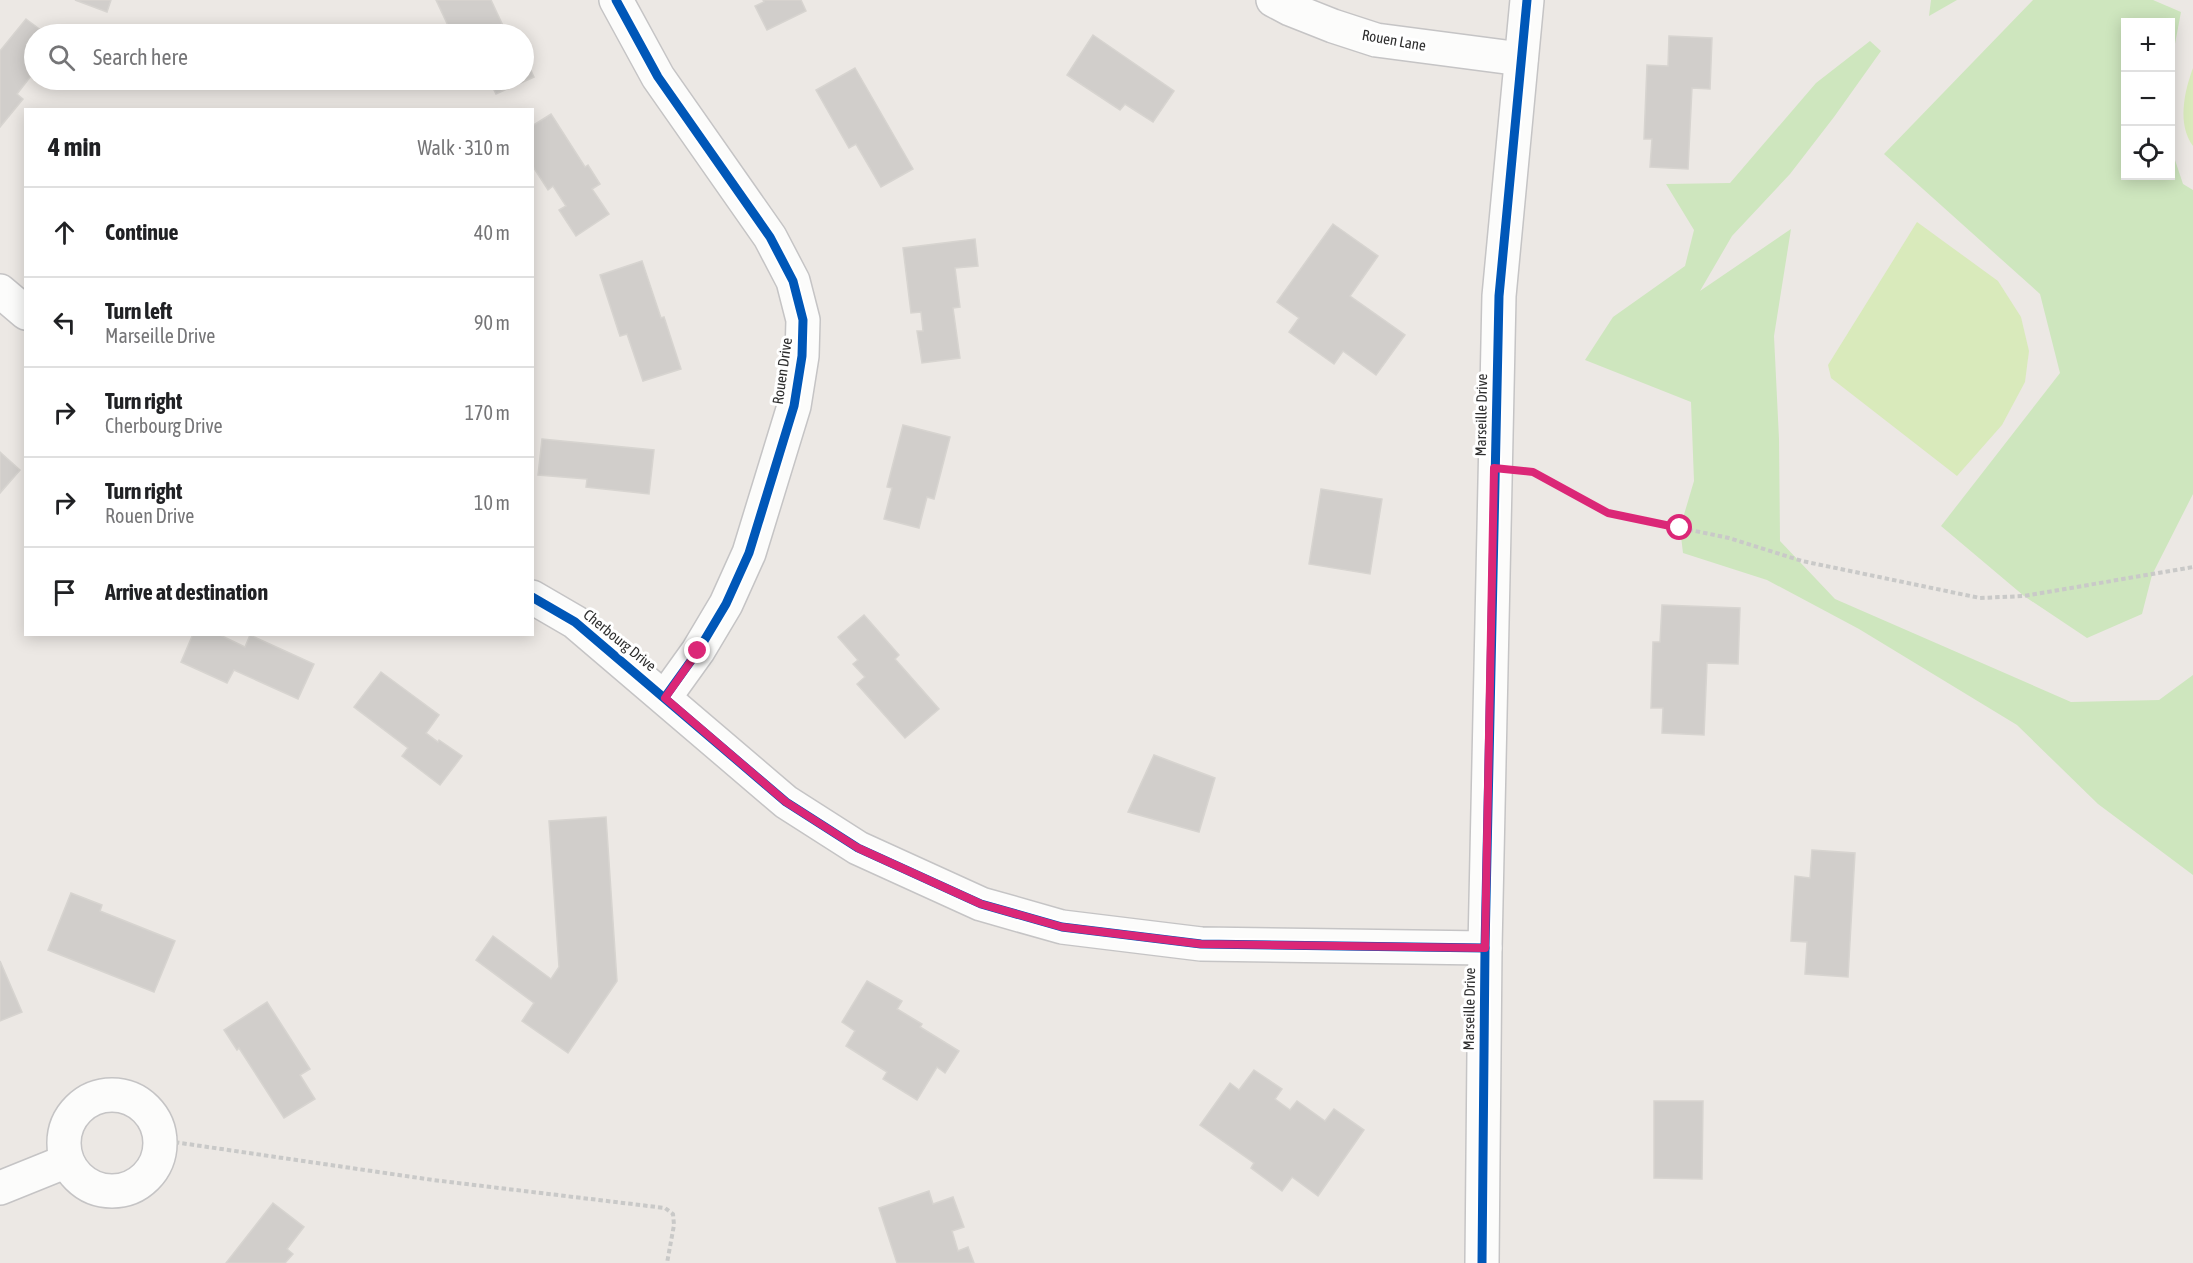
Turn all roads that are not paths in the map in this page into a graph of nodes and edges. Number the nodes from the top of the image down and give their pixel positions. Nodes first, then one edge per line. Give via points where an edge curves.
1 (616, 0) edge
2 (1273, 0) edge
3 (1527, 0) edge
4 (1521, 59) junction
5 (0, 291) edge
6 (24, 311) edge
7 (534, 598) edge
8 (665, 698) junction
9 (1485, 948) junction
10 (67, 1161) junction
11 (0, 1188) edge
12 (1482, 1263) edge

1 - 8 street, Rouen Drive via 658,77 770,237 793,281 803,320 794,406 749,553 726,604
2 - 4 street, Rouen Lane via 1376,40
3 - 4 street, Marseille Drive
4 - 9 street, Marseille Drive via 1498,296
5 - 6 street
7 - 8 street, Cherbourg Drive via 575,622
8 - 9 street, Cherbourg Drive via 786,802 858,848 981,904 1062,927 1201,944
9 - 12 street, Marseille Drive
10 - 10 street via 64,1131 71,1117 94,1098 124,1096 138,1102 157,1126 159,1156 153,1170 130,1188 100,1191 74,1174
10 - 11 street

